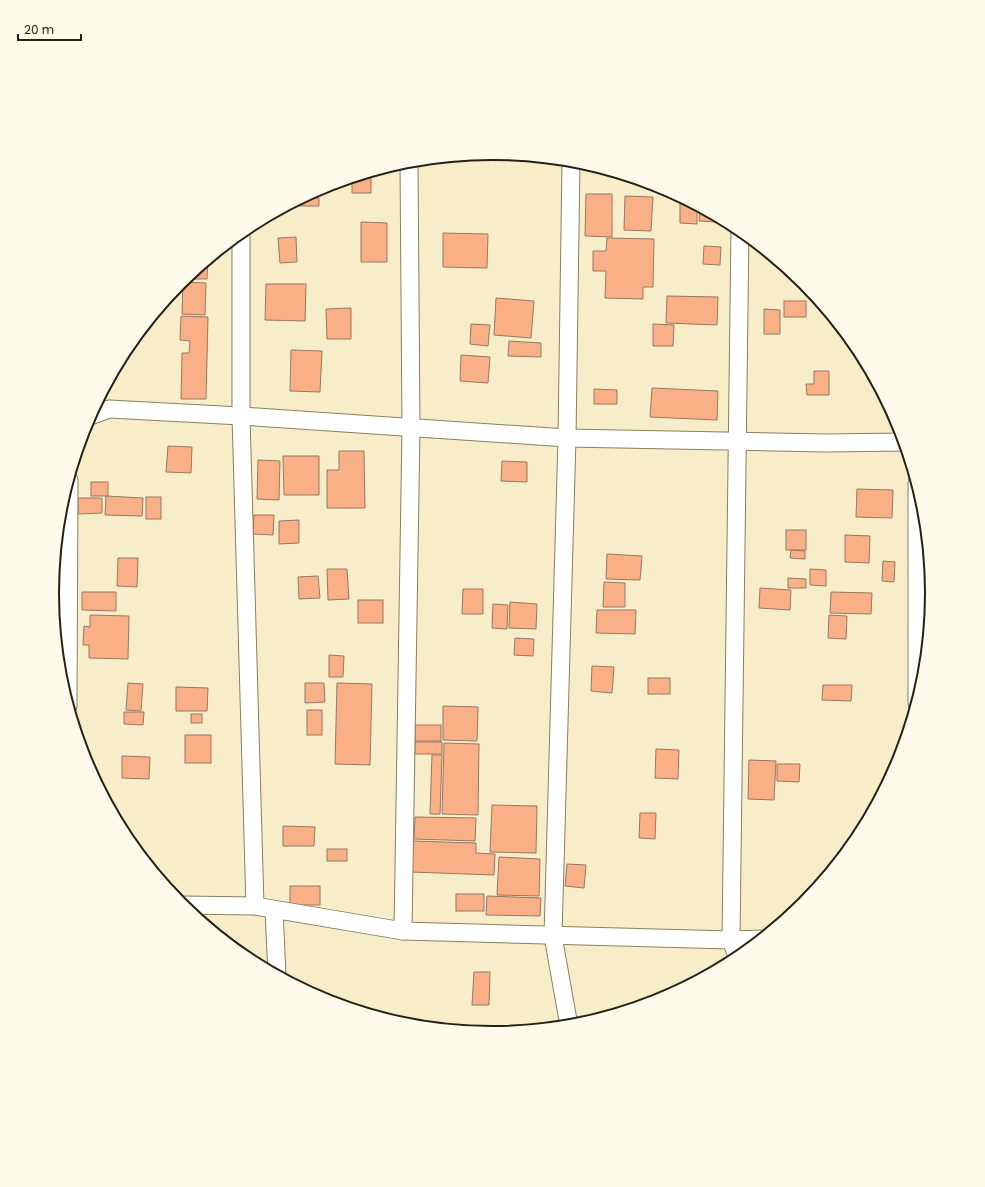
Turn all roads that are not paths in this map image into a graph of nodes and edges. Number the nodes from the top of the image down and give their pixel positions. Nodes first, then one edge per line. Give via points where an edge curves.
1 (571, 167) edge
2 (409, 168) edge
3 (740, 238) edge
4 (241, 241) edge
5 (99, 413) edge
6 (241, 416) junction
7 (411, 428) junction
8 (567, 438) junction
9 (737, 440) junction
10 (898, 442) edge
11 (69, 501) edge
12 (917, 505) edge
13 (68, 682) edge
14 (917, 682) edge
15 (192, 905) edge
16 (255, 906) junction
17 (274, 910) junction
18 (404, 931) junction
19 (553, 936) junction
20 (753, 939) edge
21 (731, 940) junction
22 (735, 952) edge
23 (277, 969) edge
24 (568, 1020) edge

1 - 8 street
2 - 7 street
3 - 9 street
4 - 6 street
5 - 6 street via 109,409
6 - 7 street
6 - 16 street
7 - 8 street
7 - 18 street
8 - 9 street
8 - 19 street
9 - 10 street
9 - 21 street
11 - 13 street
12 - 14 street
15 - 16 street
16 - 17 street
17 - 18 street
17 - 23 street
18 - 19 street
19 - 21 street
19 - 24 street
20 - 21 street
21 - 22 street

